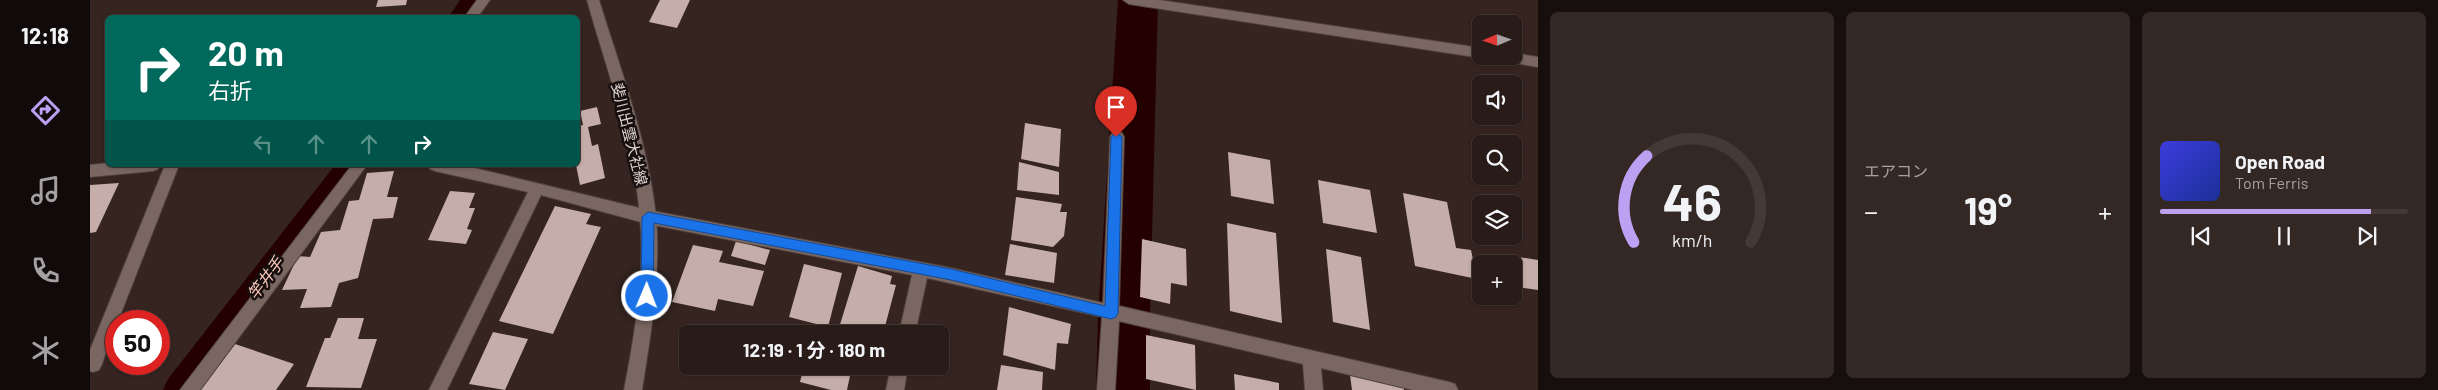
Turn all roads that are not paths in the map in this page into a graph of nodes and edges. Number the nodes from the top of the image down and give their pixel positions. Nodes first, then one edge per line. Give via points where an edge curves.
1 (484, 0) edge
2 (593, 0) edge
3 (1130, 0) edge
4 (472, 15) edge
5 (1472, 52) edge
6 (1522, 59) edge
7 (1538, 62) edge
8 (1116, 137) dead end
9 (132, 167) edge
10 (171, 167) edge
11 (358, 167) edge
12 (444, 167) edge
13 (90, 171) edge
14 (537, 188) junction
15 (648, 217) junction
16 (921, 268) junction
17 (1111, 313) junction
18 (909, 325) edge
19 (1310, 357) junction
20 (93, 364) dead end
21 (898, 375) edge
22 (190, 390) edge
23 (438, 390) edge
24 (634, 390) edge
25 (895, 390) edge
26 (1106, 390) edge
27 (1314, 390) edge
28 (1449, 390) edge

1 - 4 street
2 - 15 street, 斐川出雲大社線 via 639,157
3 - 5 street
6 - 7 street
8 - 17 street
9 - 13 street
10 - 20 street
11 - 22 street
12 - 14 street
14 - 15 street
14 - 23 street
15 - 16 street
15 - 24 street, 斐川出雲大社線 via 646,316
16 - 17 street
16 - 18 street
17 - 19 street
17 - 26 street
19 - 27 street
19 - 28 street
21 - 25 street

